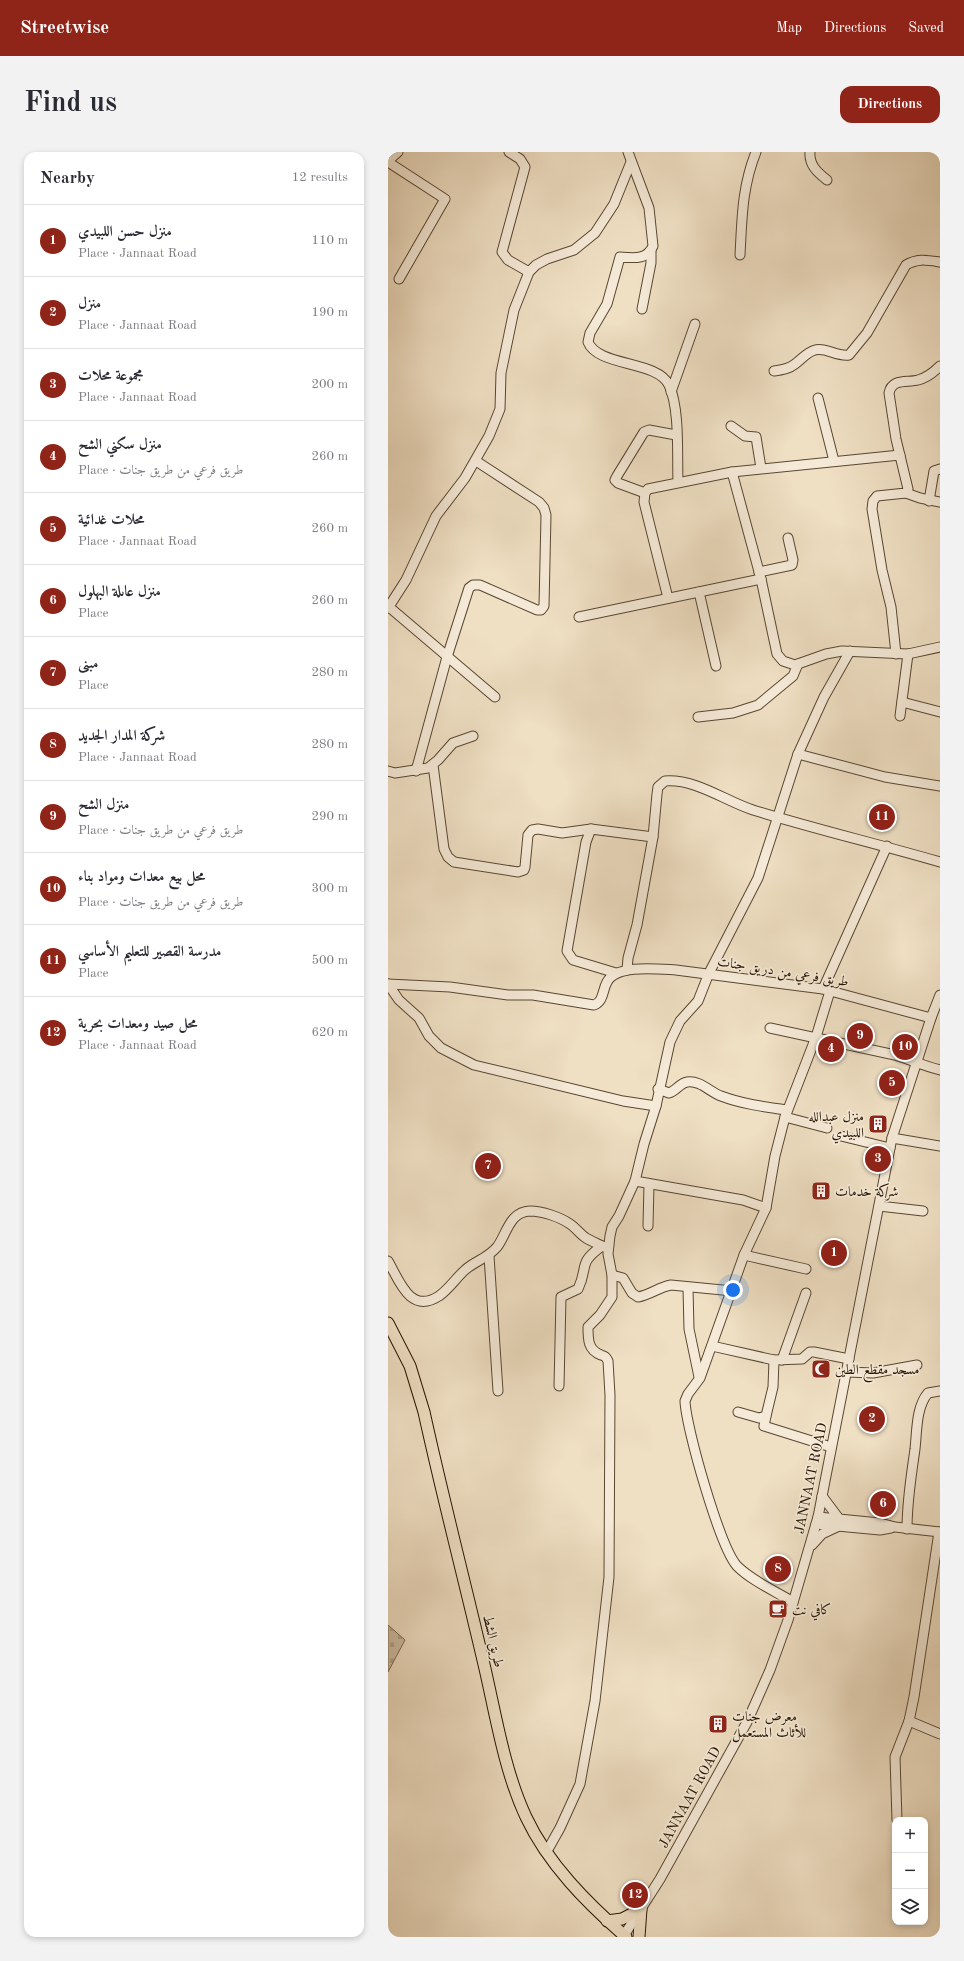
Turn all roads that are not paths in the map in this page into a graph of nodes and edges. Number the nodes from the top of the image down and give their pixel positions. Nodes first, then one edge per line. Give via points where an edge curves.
1 (398, 152) edge
2 (509, 152) edge
3 (628, 152) edge
4 (756, 152) edge
5 (810, 152) edge
6 (388, 161) edge
7 (631, 162) junction
8 (827, 180) dead end
9 (651, 251) junction
10 (740, 255) dead end
11 (940, 262) edge
12 (529, 272) junction
13 (399, 279) dead end
14 (642, 309) dead end
15 (695, 324) dead end
16 (940, 366) edge
17 (774, 371) dead end
18 (671, 392) junction
19 (818, 398) dead end
20 (731, 426) dead end
21 (676, 435) junction
22 (900, 455) junction
23 (476, 461) junction
24 (834, 461) junction
25 (761, 468) junction
26 (940, 469) edge
27 (732, 472) junction
28 (678, 482) junction
29 (645, 493) junction
30 (906, 493) junction
31 (929, 500) junction
32 (940, 502) edge
33 (788, 538) dead end
34 (760, 575) junction
35 (699, 592) junction
36 (668, 598) junction
37 (388, 607) edge
38 (579, 617) dead end
39 (940, 647) edge
40 (850, 651) junction
41 (896, 654) junction
42 (908, 654) junction
43 (447, 657) junction
44 (798, 664) junction
45 (716, 666) dead end
46 (495, 697) dead end
47 (902, 702) junction
48 (940, 712) edge
49 (900, 716) dead end
50 (698, 717) dead end
51 (473, 736) dead end
52 (798, 754) junction
53 (433, 765) junction
54 (388, 771) edge
55 (416, 771) junction
56 (940, 786) edge
57 (778, 817) junction
58 (591, 829) junction
59 (653, 837) junction
60 (887, 846) junction
61 (940, 862) edge
62 (628, 970) junction
63 (616, 973) junction
64 (709, 973) junction
65 (388, 984) edge
66 (826, 990) junction
67 (940, 995) edge
68 (931, 1018) junction
69 (770, 1028) dead end
70 (816, 1037) junction
71 (916, 1064) junction
72 (940, 1070) edge
73 (658, 1090) junction
74 (656, 1106) junction
75 (786, 1114) junction
76 (827, 1128) dead end
77 (841, 1136) dead end
78 (892, 1138) junction
79 (940, 1146) edge
80 (890, 1148) junction
81 (635, 1182) junction
82 (649, 1185) junction
83 (879, 1206) junction
84 (766, 1208) junction
85 (923, 1211) dead end
86 (648, 1226) dead end
87 (605, 1247) junction
88 (744, 1255) junction
89 (489, 1256) junction
90 (388, 1261) edge
91 (806, 1269) dead end
92 (612, 1275) junction
93 (688, 1288) junction
94 (733, 1291) junction
95 (806, 1293) dead end
96 (388, 1323) edge
97 (712, 1346) junction
98 (849, 1359) junction
99 (778, 1360) junction
100 (917, 1365) dead end
101 (847, 1372) junction
102 (700, 1378) junction
103 (559, 1386) dead end
104 (498, 1391) dead end
105 (940, 1391) edge
106 (738, 1412) dead end
107 (766, 1416) junction
108 (831, 1447) junction
109 (822, 1496) junction
110 (817, 1521) junction
111 (840, 1523) junction
112 (907, 1529) junction
113 (939, 1532) edge
114 (810, 1547) junction
115 (793, 1602) junction
116 (908, 1720) junction
117 (940, 1734) edge
118 (897, 1817) edge
119 (546, 1851) junction
120 (641, 1909) junction
121 (607, 1921) junction
122 (624, 1937) edge
123 (639, 1937) edge

1 - 6 street
2 - 12 street via 520,159 525,167 502,252 508,260
3 - 7 street
4 - 10 street via 747,175 743,196
5 - 8 street via 816,172
6 - 13 street via 445,199
7 - 9 street via 649,208 653,246
7 - 12 street via 614,204 595,233 574,250 547,259
9 - 14 street
9 - 18 street via 641,257 620,257 607,304 590,333 588,342 591,348 602,356 639,366 658,375 668,384
11 - 17 street via 920,260 906,265 867,333 849,355 835,355 815,350 789,368
12 - 23 street via 514,310 501,373 500,409
15 - 18 street
16 - 22 street via 919,380 899,381 890,387
18 - 21 street via 675,409
19 - 24 street
20 - 25 street via 745,436 756,438
21 - 28 street
21 - 29 street via 646,430 617,476 615,480 618,483
22 - 24 street
22 - 30 street via 908,489
23 - 37 street via 436,516 406,580
23 - 43 street via 539,502 544,508 544,606 537,610 480,585 473,585 468,591
24 - 25 street
25 - 27 street
26 - 31 street via 934,471
27 - 28 street
27 - 34 street
28 - 29 street via 652,487
29 - 36 street via 644,502
30 - 31 street
30 - 41 street via 877,496 872,509 891,607
31 - 32 street
33 - 34 street via 792,564
34 - 35 street
34 - 44 street via 776,654 785,663
35 - 36 street
35 - 45 street
36 - 38 street
37 - 43 street
39 - 42 street
40 - 41 street
40 - 44 street via 826,654
40 - 52 street via 824,697
41 - 42 street
42 - 47 street
43 - 46 street
43 - 55 street
44 - 50 street via 793,676 758,705 733,713
47 - 48 street
47 - 49 street
51 - 53 street via 453,743
52 - 56 street via 885,777
52 - 57 street
53 - 55 street
53 - 58 street via 444,849 454,862 518,872 524,870 528,835 532,830 562,832
54 - 55 street
57 - 59 street via 678,780 665,781 658,787
57 - 60 street
57 - 64 street via 758,878
58 - 59 street
58 - 63 street via 583,853 567,951 573,960
59 - 62 street via 637,925 629,953
60 - 61 street
60 - 66 street
62 - 63 street, طريق فرعي من دريق جنات
62 - 64 street, طريق فرعي من دريق جنات
63 - 65 street via 607,981 600,1000 594,1005 533,995
64 - 66 street, طريق فرعي من دريق جنات
64 - 73 street via 698,1001 680,1022 670,1042
65 - 74 street via 399,1000 419,1018 429,1036 441,1048 474,1065 624,1101
66 - 68 street, طريق فرعي من دريق جنات
66 - 70 street
67 - 68 street, JANNAAT ROAD
68 - 71 street, JANNAAT ROAD
69 - 70 street
70 - 71 street via 895,1055
70 - 75 street
71 - 72 street
71 - 78 street, JANNAAT ROAD
73 - 74 street
73 - 75 street via 669,1093 686,1082 698,1083 719,1096
74 - 81 street
75 - 76 street
75 - 84 street via 775,1156
77 - 80 street
78 - 79 street
78 - 80 street, JANNAAT ROAD
80 - 83 street, JANNAAT ROAD
81 - 82 street
81 - 87 street via 620,1216 612,1227
82 - 84 street via 742,1200
82 - 86 street
83 - 85 street
83 - 98 street, JANNAAT ROAD
84 - 88 street
87 - 89 street via 587,1238 568,1223 531,1211 517,1215 510,1222 497,1247
87 - 92 street
87 - 103 street via 589,1255 585,1260 578,1289 561,1297
88 - 91 street
88 - 94 street
89 - 90 street via 467,1268 439,1296 423,1302 413,1298 406,1291
89 - 104 street
92 - 93 street via 623,1278 632,1293 638,1297 671,1285
92 - 119 street via 612,1297 588,1327 590,1347 608,1358 610,1395 609,1577 596,1693 580,1784 560,1828
93 - 94 street
93 - 102 street via 690,1329
94 - 97 street
95 - 99 street
96 - 119 main road, طريق الشط via 412,1371 424,1412 514,1787 526,1818
97 - 99 street
97 - 102 street
98 - 99 street via 810,1352 802,1359
98 - 101 street, JANNAAT ROAD
99 - 107 street
100 - 101 street via 874,1373
101 - 108 street, JANNAAT ROAD
102 - 115 street via 688,1394 685,1408 703,1481 724,1544 736,1565
105 - 112 street via 928,1393 919,1417 907,1499
106 - 107 street via 759,1418
107 - 108 street via 764,1426
108 - 109 street, JANNAAT ROAD
109 - 110 street, JANNAAT ROAD
109 - 111 street
110 - 111 street
110 - 114 street, JANNAAT ROAD
111 - 112 street via 880,1523
111 - 114 street via 822,1534
112 - 113 street
113 - 116 street via 914,1697
114 - 115 street, JANNAAT ROAD
115 - 120 street, JANNAAT ROAD via 770,1670 752,1710
116 - 117 street
116 - 118 street via 895,1757
119 - 121 main road, طريق الشط via 577,1890
120 - 121 main road via 622,1919
120 - 122 street, JANNAAT ROAD
120 - 123 main road
121 - 122 main road, طريق الشط

